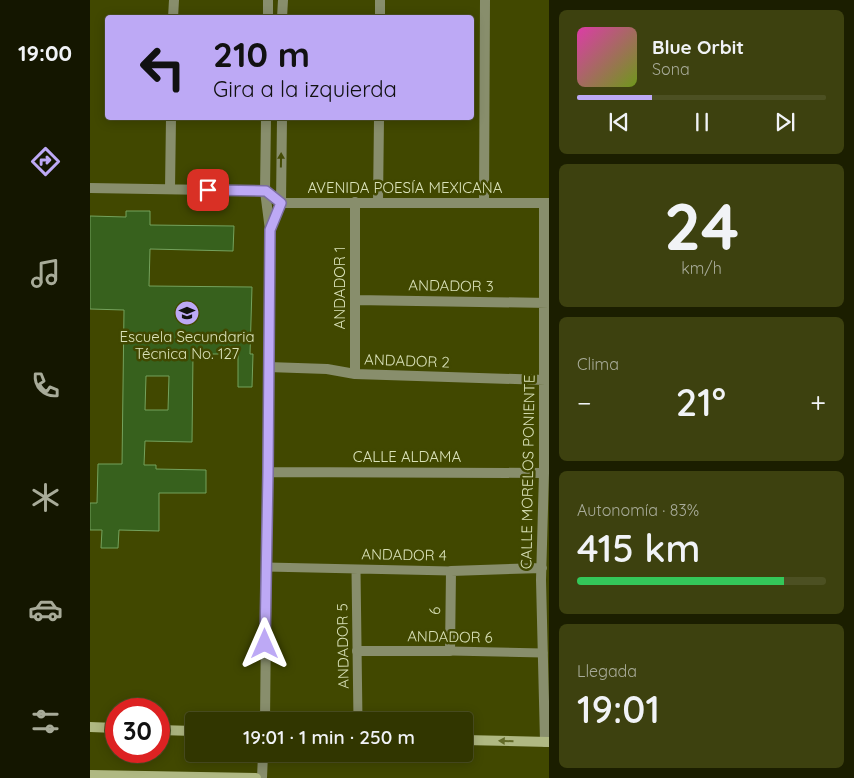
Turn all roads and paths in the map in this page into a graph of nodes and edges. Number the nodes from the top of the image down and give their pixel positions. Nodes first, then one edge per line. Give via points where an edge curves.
1 (174, 0) edge
2 (268, 0) edge
3 (283, 0) edge
4 (380, 0) edge
5 (486, 0) edge
6 (173, 15) edge
7 (268, 15) edge
8 (282, 15) edge
9 (380, 15) edge
10 (171, 120) edge
11 (266, 120) edge
12 (282, 120) edge
13 (379, 120) edge
14 (90, 188) edge
15 (170, 189) junction
16 (266, 191) junction
17 (355, 202) junction
18 (378, 202) junction
19 (281, 203) junction
20 (484, 203) junction
21 (546, 203) edge
22 (270, 230) junction
23 (356, 300) junction
24 (547, 303) edge
25 (268, 367) junction
26 (355, 374) junction
27 (545, 380) junction
28 (268, 472) junction
29 (544, 473) junction
30 (266, 567) junction
31 (542, 568) junction
32 (356, 570) junction
33 (451, 571) junction
34 (545, 580) edge
35 (357, 651) junction
36 (450, 651) junction
37 (546, 653) edge
38 (265, 712) edge
39 (358, 712) edge
40 (90, 728) edge
41 (105, 728) edge
42 (170, 730) edge
43 (185, 731) edge
44 (473, 740) edge
45 (547, 742) edge
46 (263, 762) edge
47 (93, 776) edge
48 (176, 777) edge
49 (256, 778) edge
50 (262, 778) edge

1 - 6 street
2 - 7 street
3 - 8 street
4 - 9 street
5 - 20 street
10 - 15 street
11 - 16 street
19 -> 12 street
13 - 18 street
14 - 15 street
15 - 16 street
16 - 19 street
16 - 22 street
17 - 18 street, AVENIDA POESÍA MEXICANA
17 - 19 street, AVENIDA POESÍA MEXICANA
17 - 23 street, ANDADOR 1
18 - 20 street, AVENIDA POESÍA MEXICANA
19 - 22 street
20 - 21 street, AVENIDA POESÍA MEXICANA
21 - 24 street, CALLE MORELOS PONIENTE
22 - 25 street
23 - 24 street, ANDADOR 3
23 - 26 street, ANDADOR 1
24 - 27 street, CALLE MORELOS PONIENTE
25 - 26 street, ANDADOR 2 via 328,369
25 - 28 street
26 - 27 street, ANDADOR 2
27 - 29 street, CALLE MORELOS PONIENTE
28 - 29 street, CALLE ALDAMA
28 - 30 street
29 - 31 street, CALLE MORELOS PONIENTE
30 - 32 lane, ANDADOR 4
30 - 38 street
31 - 33 street, ANDADOR 4
31 - 34 street, CALLE MORELOS PONIENTE
32 - 33 lane, ANDADOR 4
32 - 35 lane, ANDADOR 5
33 - 36 street, 6
34 - 37 street, CALLE MORELOS PONIENTE
35 - 36 street, ANDADOR 6
35 - 39 lane, ANDADOR 5
36 - 37 lane, ANDADOR 6
37 - 45 street, CALLE MORELOS PONIENTE
40 - 41 street
42 - 43 street
45 -> 44 street
46 - 50 street
47 - 48 street
48 - 49 street

